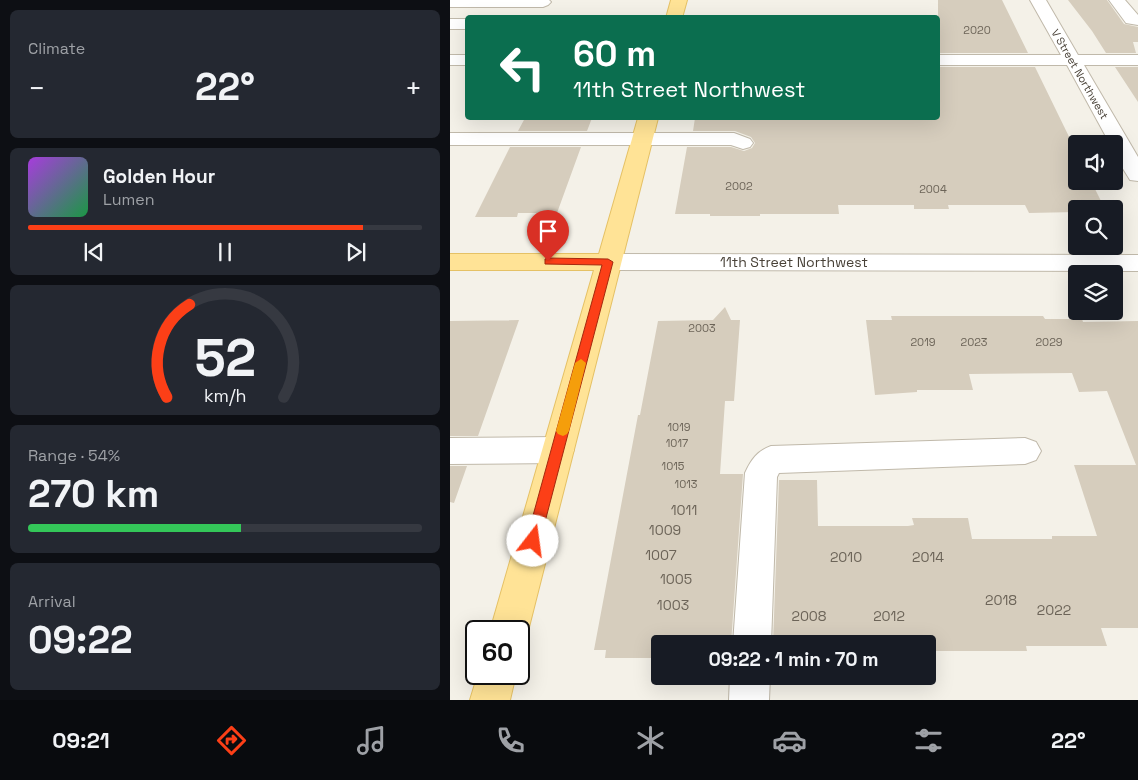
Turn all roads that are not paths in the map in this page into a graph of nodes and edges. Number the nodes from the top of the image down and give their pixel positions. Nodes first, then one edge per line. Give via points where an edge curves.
1 (679, 0) edge
2 (1038, 0) edge
3 (1116, 0) edge
4 (544, 1) edge
5 (450, 2) edge
6 (535, 15) edge
7 (675, 15) edge
8 (1138, 20) edge
9 (450, 24) edge
10 (465, 24) edge
11 (450, 60) edge
12 (465, 60) edge
13 (940, 60) edge
14 (1072, 60) junction
15 (1138, 60) edge
16 (498, 120) edge
17 (645, 129) edge
18 (1115, 135) edge
19 (450, 139) edge
20 (485, 139) junction
21 (1123, 139) edge
22 (1138, 139) edge
23 (743, 143) dead end
24 (1123, 149) edge
25 (1138, 175) edge
26 (450, 262) edge
27 (608, 262) junction
28 (1138, 263) edge
29 (558, 450) junction
30 (450, 451) edge
31 (1025, 451) dead end
32 (511, 620) edge
33 (752, 635) edge
34 (494, 685) edge
35 (750, 685) edge
36 (490, 700) edge
37 (749, 700) edge

1 - 7 main road
2 - 14 street, V Street Northwest
3 - 8 street via 1132,20
4 - 5 street
4 - 6 street
9 - 10 street
11 - 12 street
13 - 14 street
14 - 15 street
14 - 18 street, V Street Northwest
16 - 20 street
17 - 20 street
17 - 23 street via 734,139
17 - 27 main road
19 - 20 street
21 - 22 street
24 - 25 street, V Street Northwest
26 - 27 main road, 11th Street Northwest
27 - 28 street, 11th Street Northwest
27 - 29 main road
29 - 30 street
29 - 32 main road
31 - 33 street via 771,460 761,473
34 - 36 main road
35 - 37 street

